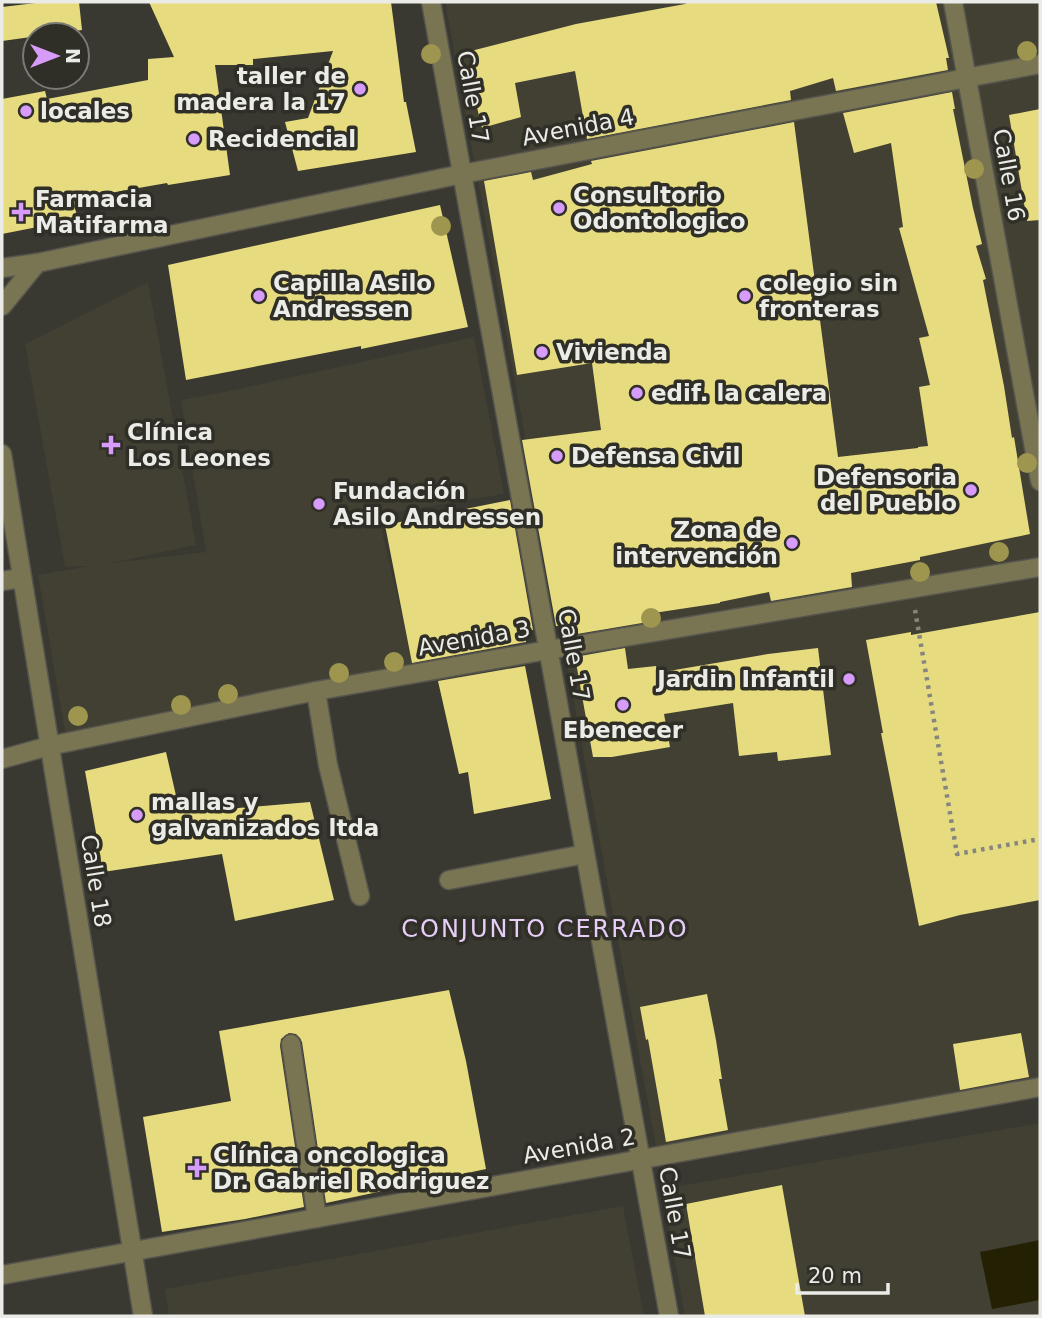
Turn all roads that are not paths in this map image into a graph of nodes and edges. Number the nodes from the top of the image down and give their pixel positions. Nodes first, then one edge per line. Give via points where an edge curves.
1 (431, 2) edge
2 (953, 2) edge
3 (1040, 64) edge
4 (967, 78) junction
5 (462, 174) junction
6 (37, 263) junction
7 (2, 268) edge
8 (2, 306) edge
9 (2, 454) edge
10 (1040, 481) edge
11 (1040, 567) edge
12 (22, 578) junction
13 (2, 581) edge
14 (548, 650) junction
15 (316, 691) junction
16 (50, 746) junction
17 (2, 759) edge
18 (585, 854) junction
19 (449, 880) dead end
20 (359, 896) dead end
21 (291, 1044) dead end
22 (1040, 1087) edge
23 (640, 1160) junction
24 (317, 1218) junction
25 (132, 1252) junction
26 (2, 1275) edge
27 (143, 1316) edge
28 (669, 1316) edge

1 - 5 street, Calle 17
2 - 4 street, Calle 16
3 - 4 street, Avenida 4
4 - 5 street, Avenida 4
4 - 10 street, Calle 16
5 - 6 street, Avenida 4
5 - 14 street, Calle 17
6 - 7 street, Avenida 4
6 - 8 street
9 - 12 street, Calle 18
11 - 14 street, Avenida 3
12 - 13 street
12 - 16 street, Calle 18
14 - 15 street, Avenida 3
14 - 18 street, Calle 17
15 - 16 street, Avenida 3
15 - 20 street
16 - 17 street, Avenida 3
16 - 25 street, Calle 18
18 - 19 street
18 - 23 street, Calle 17
21 - 24 street
22 - 23 street, Avenida 2
23 - 24 street, Avenida 2
23 - 28 street, Calle 17
24 - 25 street, Avenida 2
25 - 26 street, Avenida 2
25 - 27 street, Calle 18

